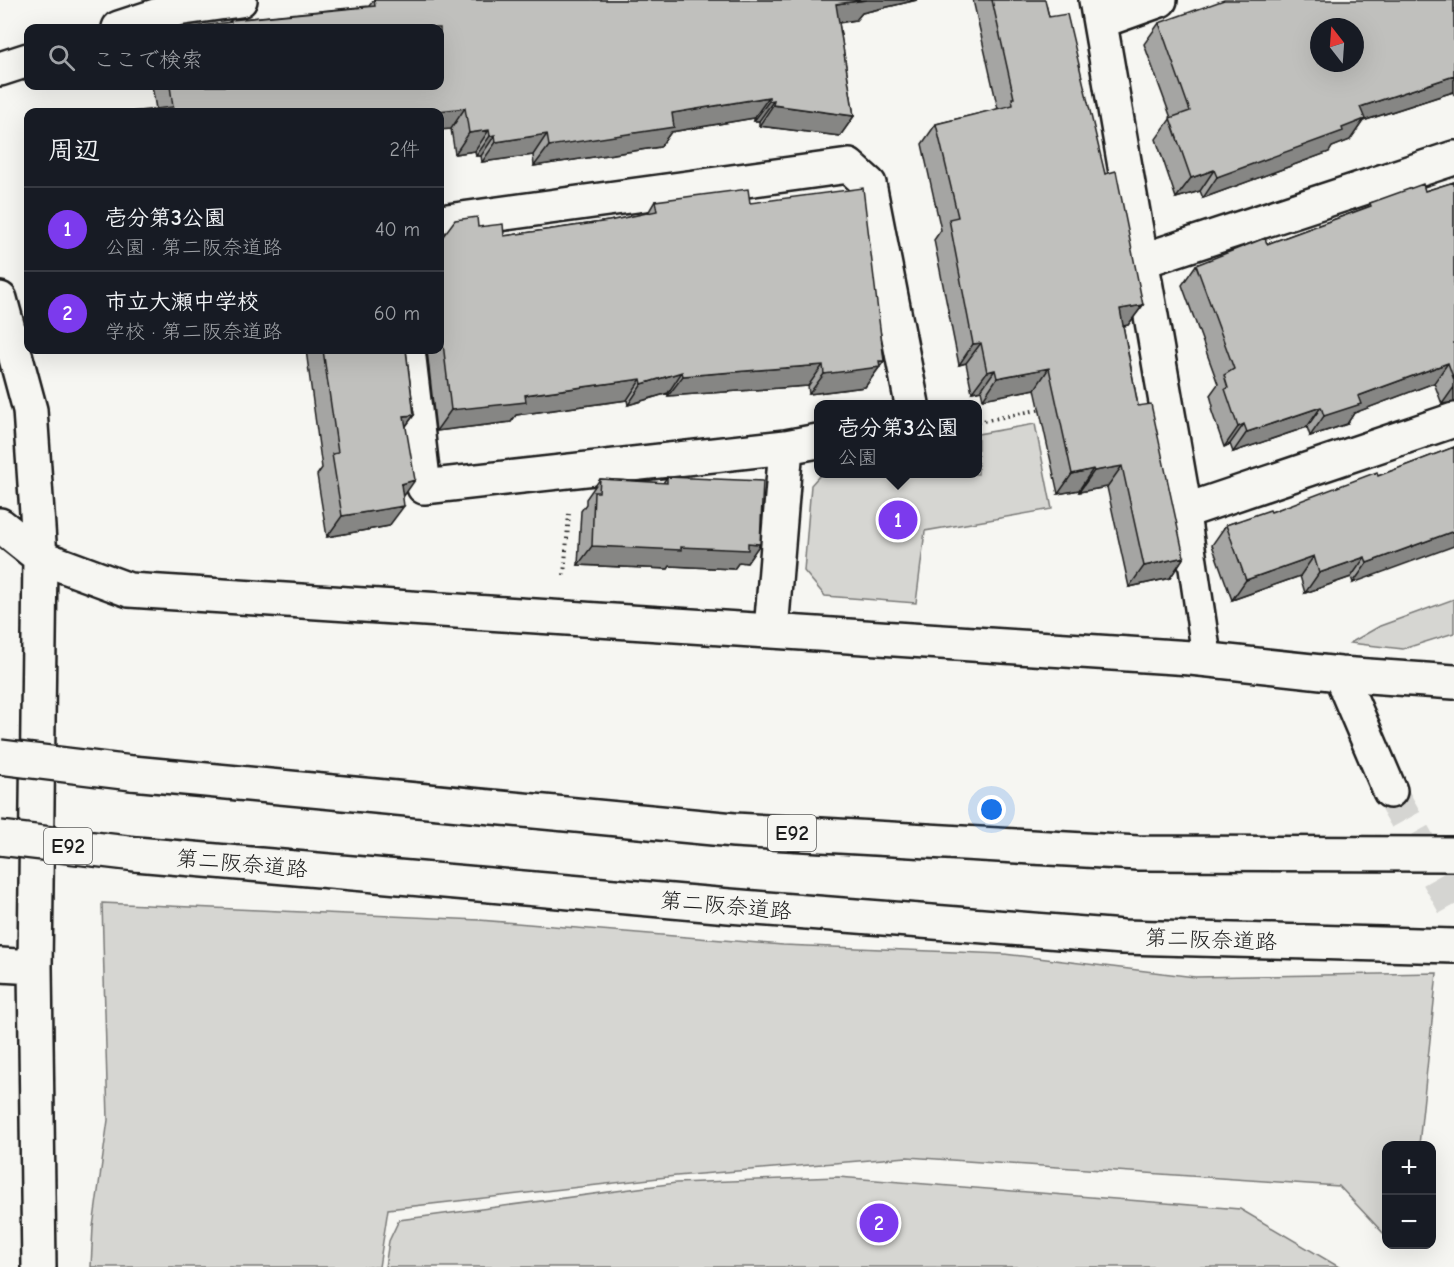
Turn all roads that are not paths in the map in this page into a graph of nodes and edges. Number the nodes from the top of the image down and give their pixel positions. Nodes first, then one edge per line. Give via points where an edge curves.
1 (240, 0) edge
2 (1160, 0) edge
3 (1098, 11) edge
4 (131, 24) edge
5 (24, 61) edge
6 (0, 69) edge
7 (1454, 158) edge
8 (444, 221) edge
9 (1142, 261) junction
10 (0, 299) edge
11 (408, 354) edge
12 (911, 400) edge
13 (1454, 420) edge
14 (814, 442) edge
15 (786, 447) junction
16 (1185, 511) junction
17 (0, 525) edge
18 (40, 557) junction
19 (771, 631) junction
20 (1207, 659) junction
21 (1454, 659) edge
22 (1340, 674) junction
23 (1399, 678) junction
24 (1454, 682) edge
25 (0, 757) edge
26 (1390, 791) tunnel mouth
27 (0, 838) edge
28 (1454, 854) edge
29 (1454, 946) edge
30 (0, 965) edge
31 (35, 967) junction
32 (39, 1267) edge

1 - 4 main road via 177,9
2 - 3 main road
3 - 9 main road
5 - 6 main road
7 - 9 main road
8 - 12 main road via 849,166 869,184
9 - 16 main road
10 - 18 main road via 30,410
11 - 15 main road via 424,487
13 - 16 main road
14 - 15 main road
15 - 19 main road
16 - 20 lane
17 - 18 main road
18 - 19 main road via 129,590
18 - 31 main road
19 - 20 main road
20 - 22 main road
21 - 23 main road
22 - 23 main road
22 - 26 main road
23 - 24 main road
25 - 28 main road, E92, bridge via 734,830 1138,853
27 - 29 main road, 第二阪奈道路 / E92, bridge via 136,854 1123,937
30 - 31 main road
31 - 32 main road

